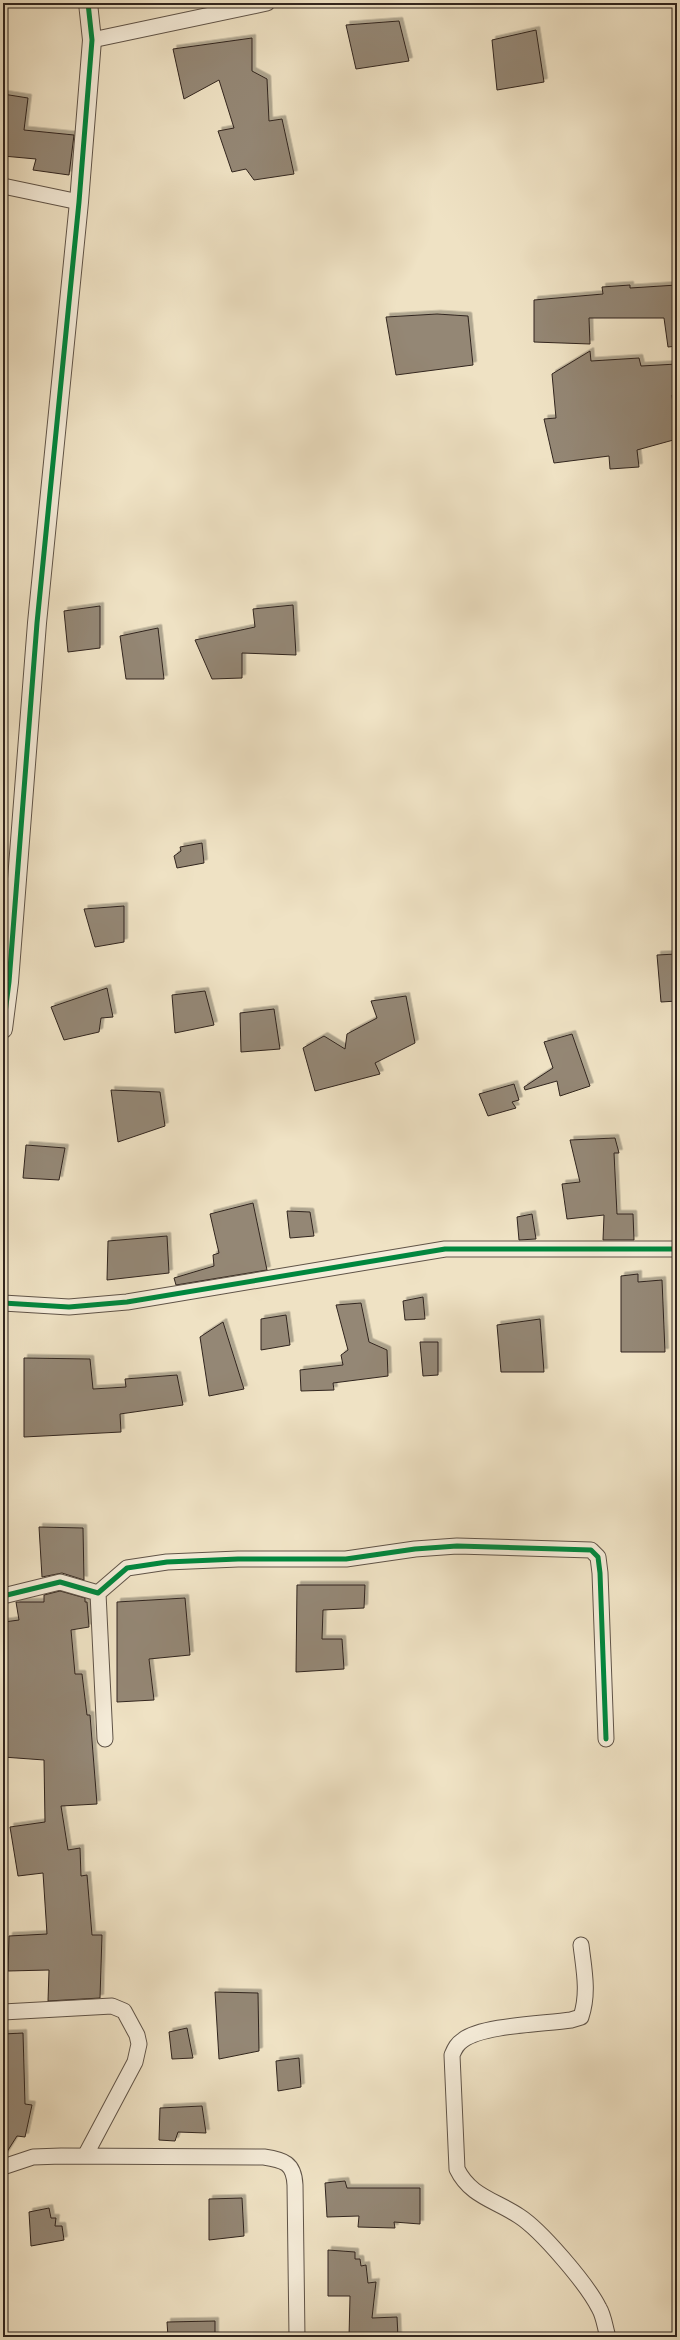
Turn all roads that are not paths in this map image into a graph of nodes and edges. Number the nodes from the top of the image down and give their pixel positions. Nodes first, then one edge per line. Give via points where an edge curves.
1 (88, 3) edge
2 (267, 3) edge
3 (92, 40) junction
4 (3, 186) edge
5 (79, 202) junction
6 (3, 1029) edge
7 (677, 1249) edge
8 (3, 1303) edge
9 (98, 1593) junction
10 (3, 1596) edge
11 (105, 1739) dead end
12 (606, 1739) dead end
13 (581, 1946) dead end
14 (3, 2012) edge
15 (85, 2156) junction
16 (3, 2167) edge
17 (297, 2337) edge
18 (608, 2337) edge

1 - 3 street
2 - 3 street
3 - 5 street
4 - 5 street
5 - 6 street via 36,623 9,982
7 - 8 street via 445,1249 127,1302 69,1307
9 - 10 street via 60,1582
9 - 11 street
9 - 12 street via 127,1568 167,1562 238,1558 346,1559 457,1546 591,1550 598,1557 600,1573
13 - 18 street via 586,1985 581,2017 482,2031 464,2038 457,2044 452,2054 457,2169 463,2182 473,2191 520,2216 540,2233 600,2308
14 - 15 street via 112,2006 124,2011 131,2022 139,2044 135,2062
15 - 16 street via 33,2157
15 - 17 street via 264,2157 289,2165 294,2174 295,2186

